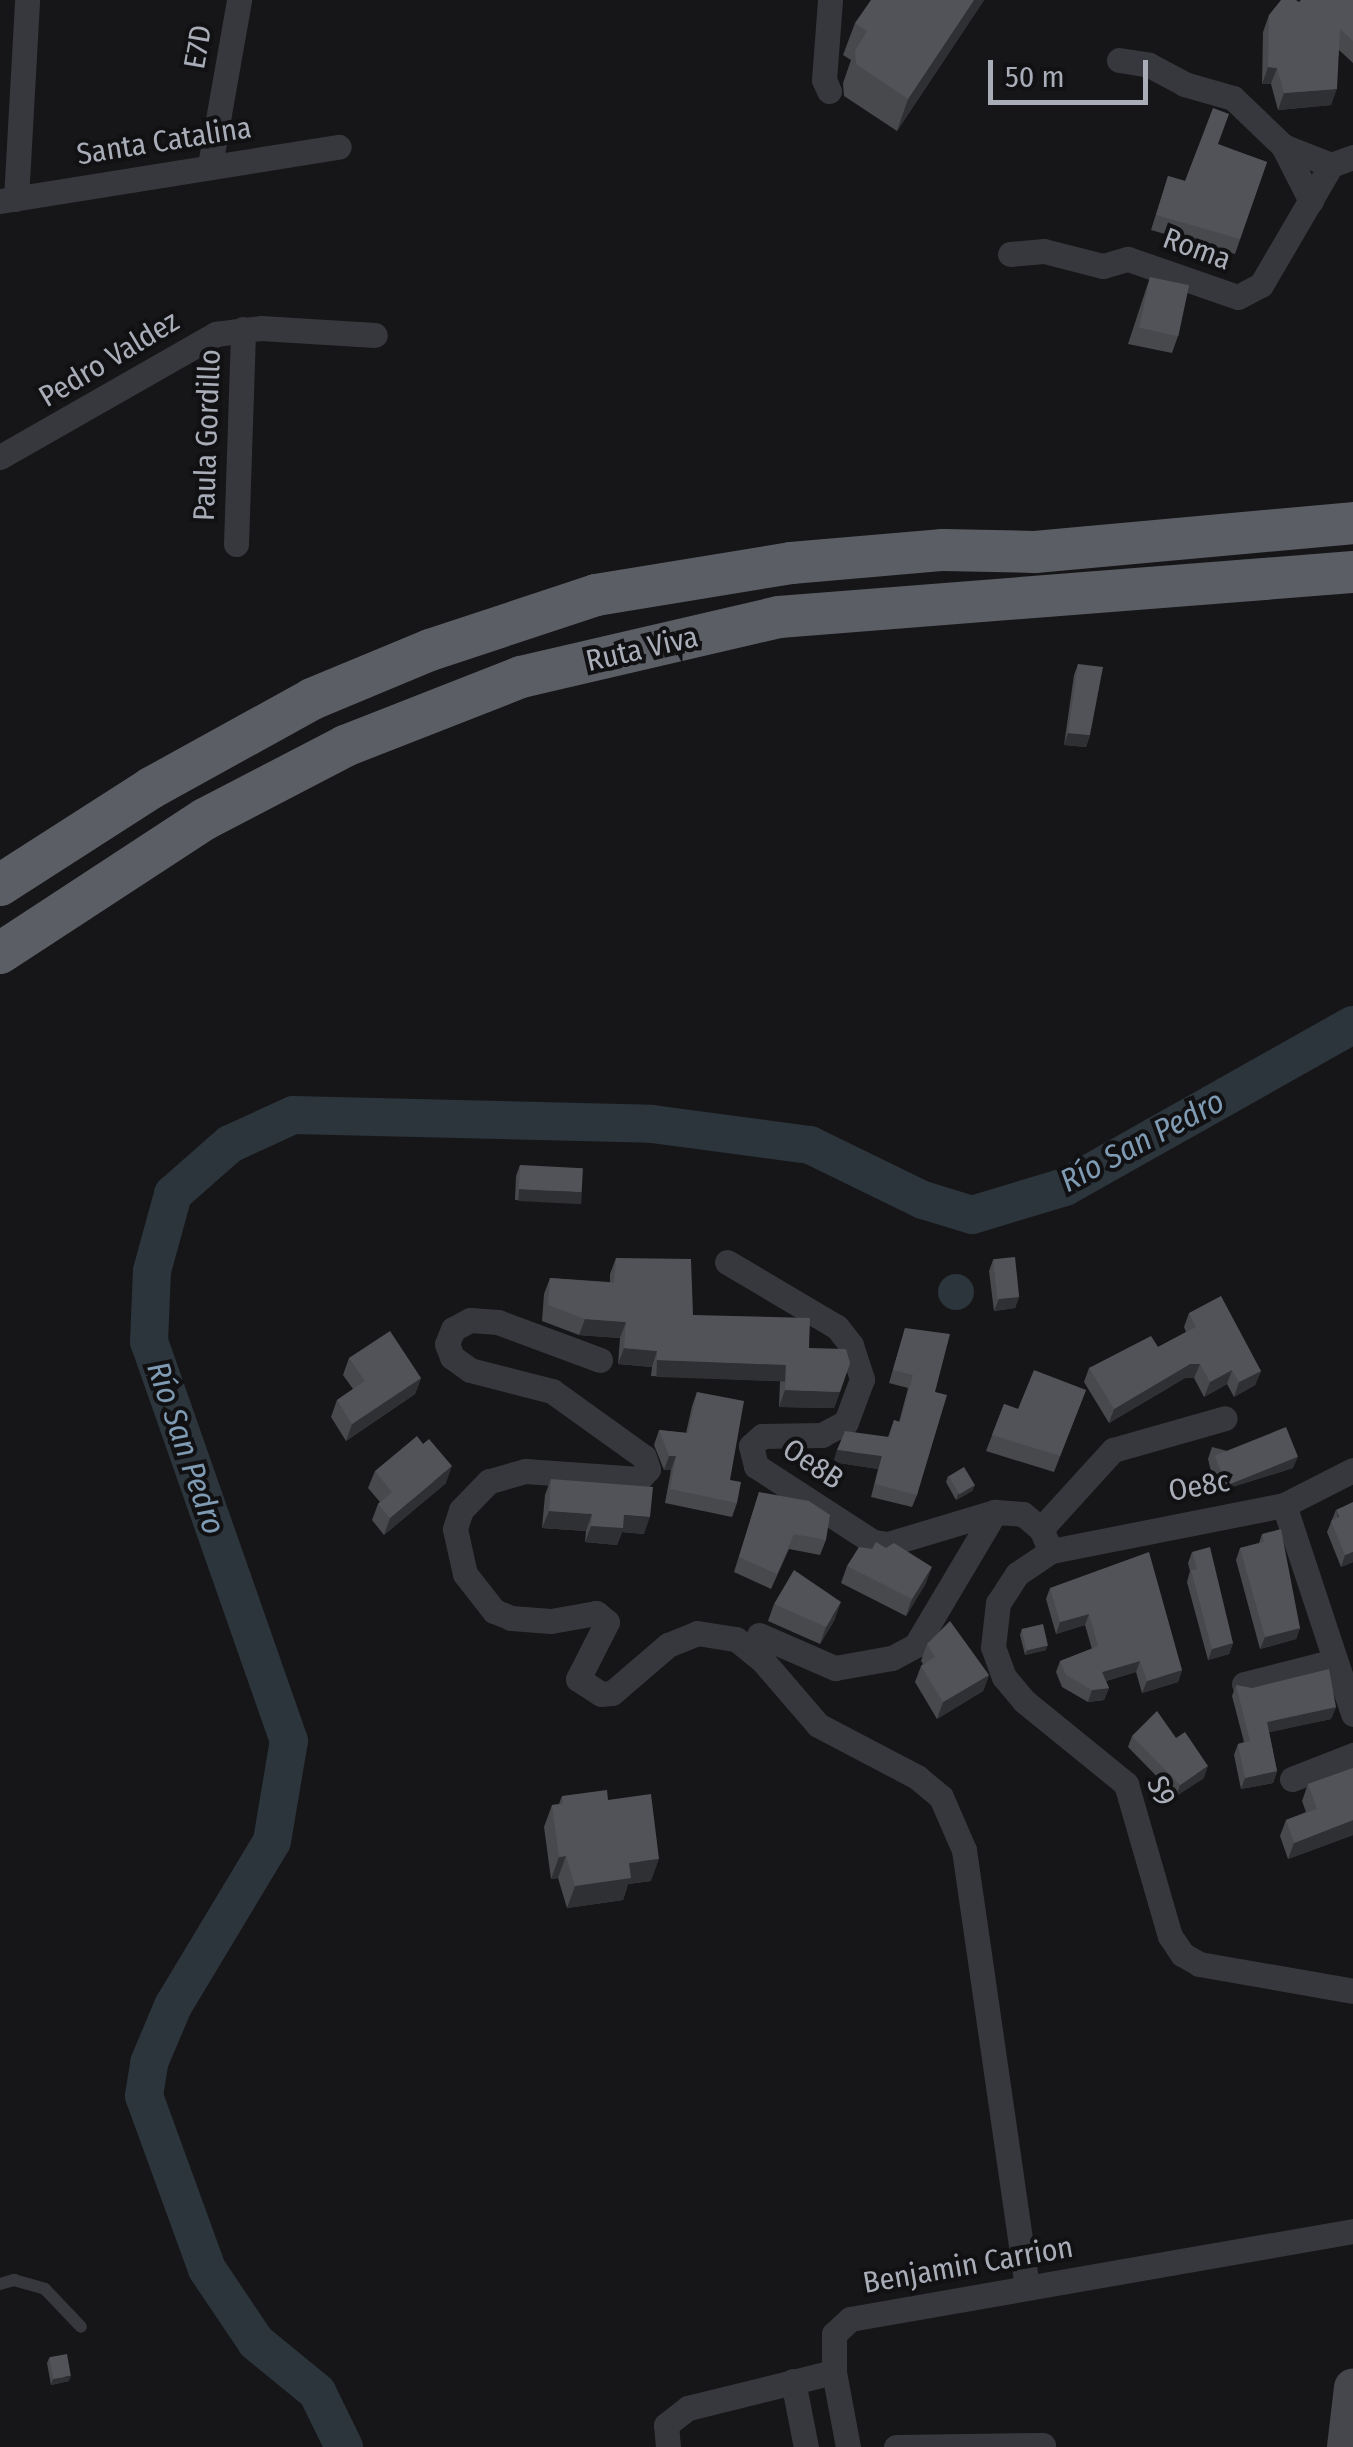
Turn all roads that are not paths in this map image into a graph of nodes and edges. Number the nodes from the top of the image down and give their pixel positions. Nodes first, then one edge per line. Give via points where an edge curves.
1 (27, 0) edge
2 (240, 0) edge
3 (830, 0) edge
4 (1118, 60) dead end
5 (829, 91) dead end
6 (1282, 146) junction
7 (339, 147) dead end
8 (1342, 161) edge
9 (210, 165) junction
10 (8, 200) edge
11 (1311, 201) junction
12 (1010, 254) dead end
13 (243, 329) junction
14 (375, 335) dead end
15 (0, 457) edge
16 (1353, 523) edge
17 (236, 544) dead end
18 (1353, 572) edge
19 (0, 885) edge
20 (0, 953) edge
21 (727, 1262) dead end
22 (600, 1360) dead end
23 (1225, 1418) dead end
24 (1353, 1470) edge
25 (1284, 1505) junction
26 (996, 1512) junction
27 (1046, 1540) junction
28 (759, 1634) dead end
29 (1336, 1661) junction
30 (1244, 1684) edge
31 (1353, 1714) edge
32 (1353, 1755) edge
33 (1292, 1780) dead end
34 (1353, 1991) edge
35 (1353, 2231) edge
36 (0, 2284) edge
37 (1028, 2287) junction
38 (81, 2327) dead end
39 (834, 2372) junction
40 (793, 2381) junction
41 (1353, 2387) edge
42 (1042, 2446) edge
43 (668, 2447) edge
44 (806, 2447) edge
45 (848, 2447) edge
46 (896, 2447) edge
47 (1346, 2447) edge

1 - 10 street
2 - 9 street, E7D
3 - 5 street via 824,80
4 - 6 street via 1150,65 1184,84 1234,98
6 - 8 street
6 - 11 street
7 - 9 street, Santa Catalina
8 - 11 street, Roma
9 - 10 street, Santa Catalina
11 - 12 street, Roma via 1261,285 1238,296 1221,296 1128,260 1103,266 1062,253
13 - 14 street, Pedro Valdez
13 - 15 street, Pedro Valdez via 188,346
13 - 17 street, Paula Gordillo
16 - 19 highway, Ruta Viva via 791,563 596,596 430,650 312,700 151,788
18 - 20 highway, Ruta Viva via 779,617 521,677 346,746 204,819
21 - 26 street, Oe8B via 837,1327 862,1379 846,1422 822,1435 762,1436 751,1446 756,1466 873,1542 888,1544
22 - 37 street via 498,1322 470,1320 454,1329 447,1344 461,1364 552,1391 644,1457 648,1469 639,1479 525,1472 489,1481 461,1510 455,1529 465,1574 494,1611 510,1618 551,1621 596,1613 607,1622 578,1680 601,1694 612,1693 668,1645 698,1632 736,1639 764,1661 818,1725 941,1797 964,1850
23 - 27 street via 1113,1450
24 - 25 street, Oe8c
25 - 27 street, Oe8c
25 - 29 street
26 - 27 street via 1023,1514
26 - 28 street via 916,1645 904,1652 835,1668
27 - 34 street, S9 via 998,1603 993,1647 1024,1702 1126,1784 1170,1936 1182,1954 1199,1964
29 - 30 street
29 - 31 street
32 - 33 street
35 - 37 street, Benjamin Carrion
36 - 38 lane via 14,2280 45,2290
37 - 39 street, Benjamin Carrion via 850,2319 834,2334
39 - 40 street
39 - 45 street
40 - 43 street via 673,2416 666,2426
40 - 44 street
41 - 47 main road
42 - 46 street

